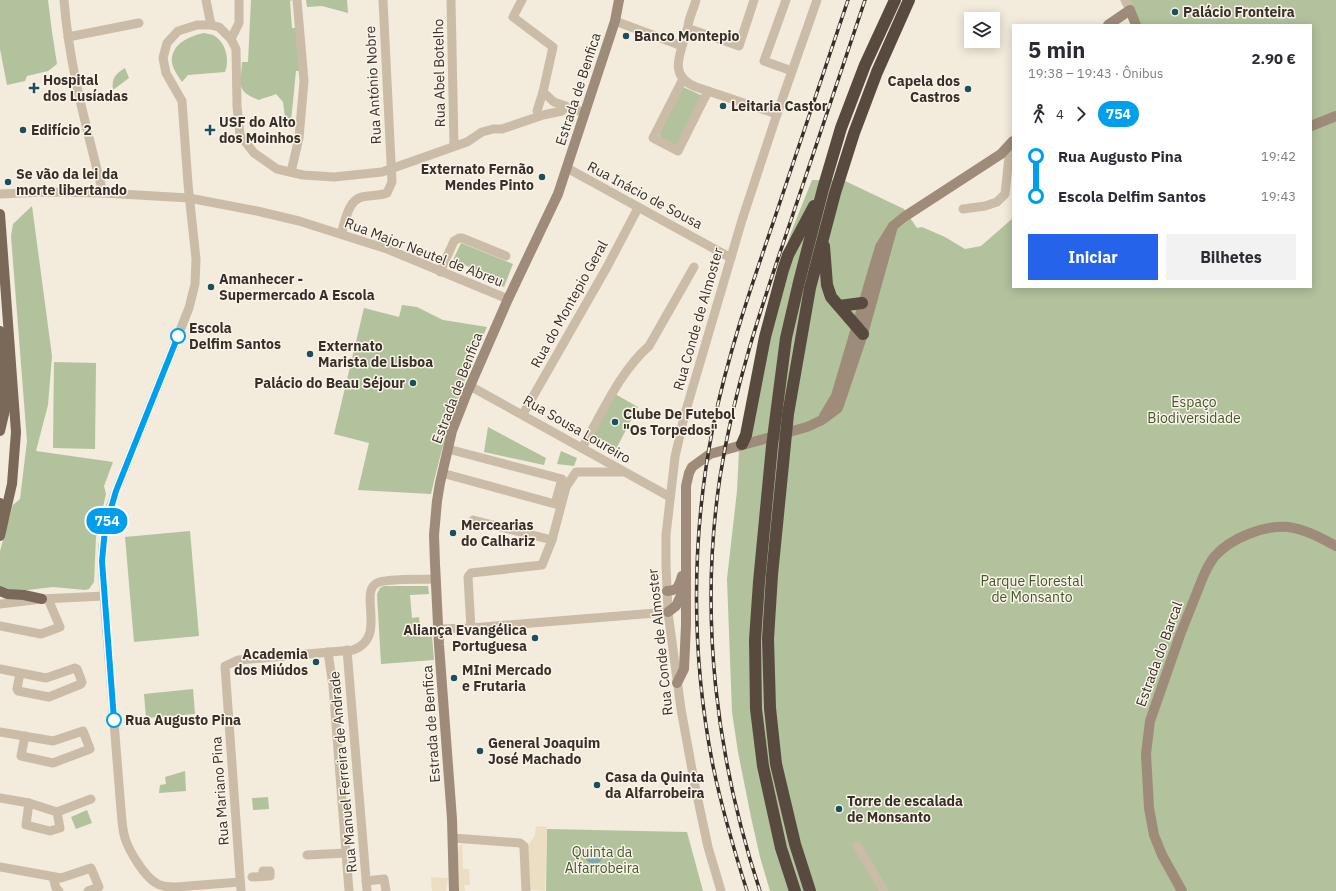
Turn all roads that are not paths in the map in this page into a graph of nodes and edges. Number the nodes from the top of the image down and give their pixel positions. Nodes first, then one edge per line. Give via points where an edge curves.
1 (64, 0) edge
2 (206, 0) edge
3 (239, 0) edge
4 (297, 0) edge
5 (383, 0) edge
6 (451, 0) edge
7 (522, 0) edge
8 (619, 0) edge
9 (696, 0) edge
10 (754, 0) edge
11 (786, 0) edge
12 (895, 0) edge
13 (909, 0) edge
14 (1125, 0) edge
15 (815, 1) edge
16 (1130, 10) junction
17 (615, 21) junction
18 (139, 24) dead end
19 (1109, 24) edge
20 (1136, 24) edge
21 (211, 25) junction
22 (687, 31) junction
23 (68, 37) junction
24 (231, 38) junction
25 (682, 46) junction
26 (792, 71) junction
27 (683, 79) junction
28 (708, 91) junction
29 (543, 92) junction
30 (565, 107) junction
31 (537, 111) dead end
32 (582, 111) junction
33 (777, 114) junction
34 (1336, 116) edge
35 (1312, 126) edge
36 (1010, 145) edge
37 (454, 146) junction
38 (567, 168) junction
39 (391, 169) junction
40 (291, 172) junction
41 (823, 189) junction
42 (103, 192) junction
43 (0, 194) edge
44 (189, 198) junction
45 (638, 208) junction
46 (963, 209) dead end
47 (0, 214) edge
48 (893, 226) junction
49 (341, 234) junction
50 (823, 235) junction
51 (506, 256) dead end
52 (731, 258) junction
53 (694, 267) dead end
54 (440, 272) junction
55 (508, 300) junction
56 (862, 303) junction
57 (839, 306) junction
58 (859, 330) junction
59 (0, 331) edge
60 (470, 386) junction
61 (523, 414) junction
62 (782, 414) junction
63 (0, 431) edge
64 (742, 444) junction
65 (582, 448) junction
66 (448, 449) junction
67 (623, 472) junction
68 (442, 473) junction
69 (670, 497) junction
70 (0, 503) edge
71 (472, 520) dead end
72 (0, 523) edge
73 (0, 536) edge
74 (552, 540) junction
75 (1336, 546) edge
76 (685, 565) junction
77 (436, 579) junction
78 (685, 586) junction
79 (0, 591) edge
80 (667, 591) junction
81 (104, 596) junction
82 (45, 599) junction
83 (0, 604) edge
84 (668, 612) junction
85 (0, 626) edge
86 (438, 629) junction
87 (467, 629) junction
88 (439, 645) junction
89 (347, 650) junction
90 (328, 652) junction
91 (0, 670) edge
92 (20, 673) junction
93 (677, 683) junction
94 (350, 685) junction
95 (333, 686) junction
96 (0, 732) edge
97 (25, 736) junction
98 (0, 798) edge
99 (91, 799) dead end
100 (29, 803) junction
101 (57, 812) junction
102 (453, 838) junction
103 (857, 845) dead end
104 (346, 852) junction
105 (307, 855) dead end
106 (0, 867) edge
107 (263, 876) dead end
108 (53, 877) junction
109 (252, 877) dead end
110 (454, 880) junction
111 (366, 881) junction
112 (241, 886) edge
113 (59, 891) edge
114 (88, 891) edge
115 (349, 891) edge
116 (367, 891) edge
117 (386, 891) edge
118 (451, 891) edge
119 (454, 891) edge
120 (526, 891) edge
121 (721, 891) edge
122 (795, 891) edge
123 (810, 891) edge
124 (884, 891) edge
125 (1182, 891) edge

1 - 23 street
2 - 21 street
3 - 24 street via 239,23
4 - 40 street via 304,81 299,138
5 - 39 street, Rua António Nobre
6 - 37 street, Rua Abel Botelho
7 - 29 street via 513,17 552,47
8 - 17 street, Estrada de Benfica
9 - 22 street
10 - 22 street via 739,46 693,30
11 - 26 street via 764,61
12 - 41 highway via 865,64 841,128
13 - 50 highway via 877,72 854,133
14 - 16 street
15 - 26 street, Rua Conde de Almoster
16 - 19 street
16 - 20 street
17 - 25 street
17 - 32 street, Estrada de Benfica
18 - 23 street
21 - 24 street
21 - 44 street via 197,25 178,31 167,43 163,58 166,73 182,101
22 - 25 street
23 - 42 street via 75,78
24 - 40 street via 236,49 240,135 254,153 277,169
25 - 27 street via 677,64
26 - 33 street, Rua Conde de Almoster
27 - 28 street
27 - 28 street via 653,138 678,151
28 - 33 street
29 - 30 street via 554,102
29 - 31 street
30 - 32 street
30 - 37 street via 562,111 502,129 482,132 467,142
32 - 38 street, Estrada de Benfica
33 - 52 street, Rua Conde de Almoster
34 - 35 street
36 - 46 street via 1005,194 997,202
36 - 48 street via 1001,154
37 - 39 street
38 - 45 street, Rua Inácio de Sousa
38 - 55 street, Estrada de Benfica via 558,194
39 - 40 street via 334,177
39 - 49 street, Rua António Nobre via 392,182 387,193 380,196 363,196 353,202
41 - 62 highway via 786,338
41 - 64 highway via 788,255 765,337 746,435
42 - 43 street, Rua Major Neutel de Abreu
42 - 44 street, Rua Major Neutel de Abreu
44 - 49 street, Rua Major Neutel de Abreu via 272,214
44 - 81 street via 196,259 192,300 109,511 103,544
45 - 52 street, Rua Inácio de Sousa
45 - 61 street, Rua do Montepio Geral
47 - 73 main road via 16,432 12,484
48 - 56 street via 880,247
48 - 58 street
49 - 54 street, Rua Major Neutel de Abreu via 387,249
50 - 57 highway via 827,285 831,297
50 - 62 highway
51 - 54 street via 459,238 454,241
52 - 69 street, Rua Conde de Almoster via 684,417
53 - 65 street via 649,346 623,376
54 - 55 street, Rua Major Neutel de Abreu
55 - 60 street, Estrada de Benfica
56 - 57 highway
56 - 58 street
57 - 58 highway
58 - 64 street via 838,408 807,427
59 - 63 main road via 5,410
60 - 61 street, Rua Sousa Loureiro
60 - 66 street, Estrada de Benfica via 452,430
61 - 65 street, Rua Sousa Loureiro
62 - 122 highway via 772,446 757,603 756,709 764,766 781,848
62 - 123 highway via 785,445 768,639 770,708 776,764 795,844
64 - 76 street via 705,457 695,464 689,473 686,486
65 - 67 street, Rua Sousa Loureiro
66 - 68 street, Estrada de Benfica
66 - 68 street via 562,479 555,504
67 - 69 street, Rua Sousa Loureiro
67 - 74 street via 576,472 566,487
68 - 77 street, Estrada de Benfica via 434,535
69 - 80 street, Rua Conde de Almoster via 666,536
70 - 72 main road
71 - 74 street
74 - 87 street via 542,565 471,573 468,577
75 - 125 street, Estrada do Barcal via 1296,528 1260,530 1243,537 1220,552 1206,569 1150,721 1146,754 1146,779 1154,835
76 - 78 street
76 - 80 street via 678,588
77 - 86 street, Estrada de Benfica
77 - 89 street via 387,581 374,585 371,592 369,637 359,648
78 - 84 street via 679,601
78 - 93 street via 684,669
79 - 82 main road
80 - 84 street, Rua Conde de Almoster
81 - 82 street
81 - 112 street via 122,829 127,845 156,884 176,887
82 - 83 street
82 - 85 street via 60,627 41,634
84 - 87 street
84 - 93 street, Rua Conde de Almoster
86 - 87 street
86 - 88 street, Estrada de Benfica
87 - 88 street via 446,635
88 - 102 street, Estrada de Benfica
89 - 90 street
89 - 94 street, Rua Manuel Ferreira de Andrade
90 - 95 street, Rua Manuel Ferreira de Andrade
90 - 112 street, Rua Mariano Pina via 238,660 225,666
91 - 92 street
92 - 92 street via 18,692 49,697 82,682 77,668 46,678
93 - 121 street, Rua Conde de Almoster via 708,848
94 - 95 street via 348,676 341,674 335,677
94 - 111 street, Rua Manuel Ferreira de Andrade
95 - 104 street, Rua Manuel Ferreira de Andrade
96 - 97 street
97 - 97 street via 21,756 53,763 90,749 83,731 53,741
98 - 100 street
99 - 101 street
100 - 101 street
100 - 101 street via 26,825 50,831 60,828
102 - 110 street, Estrada de Benfica
102 - 120 street via 522,844
103 - 124 street
104 - 105 street
104 - 115 street, Rua Manuel Ferreira de Andrade
106 - 108 street
107 - 109 street
108 - 113 street
108 - 114 street via 62,878 91,868 99,887
110 - 118 street, Estrada de Benfica
110 - 119 street, Estrada de Benfica
111 - 116 street, Rua Manuel Ferreira de Andrade
111 - 117 street via 384,879

